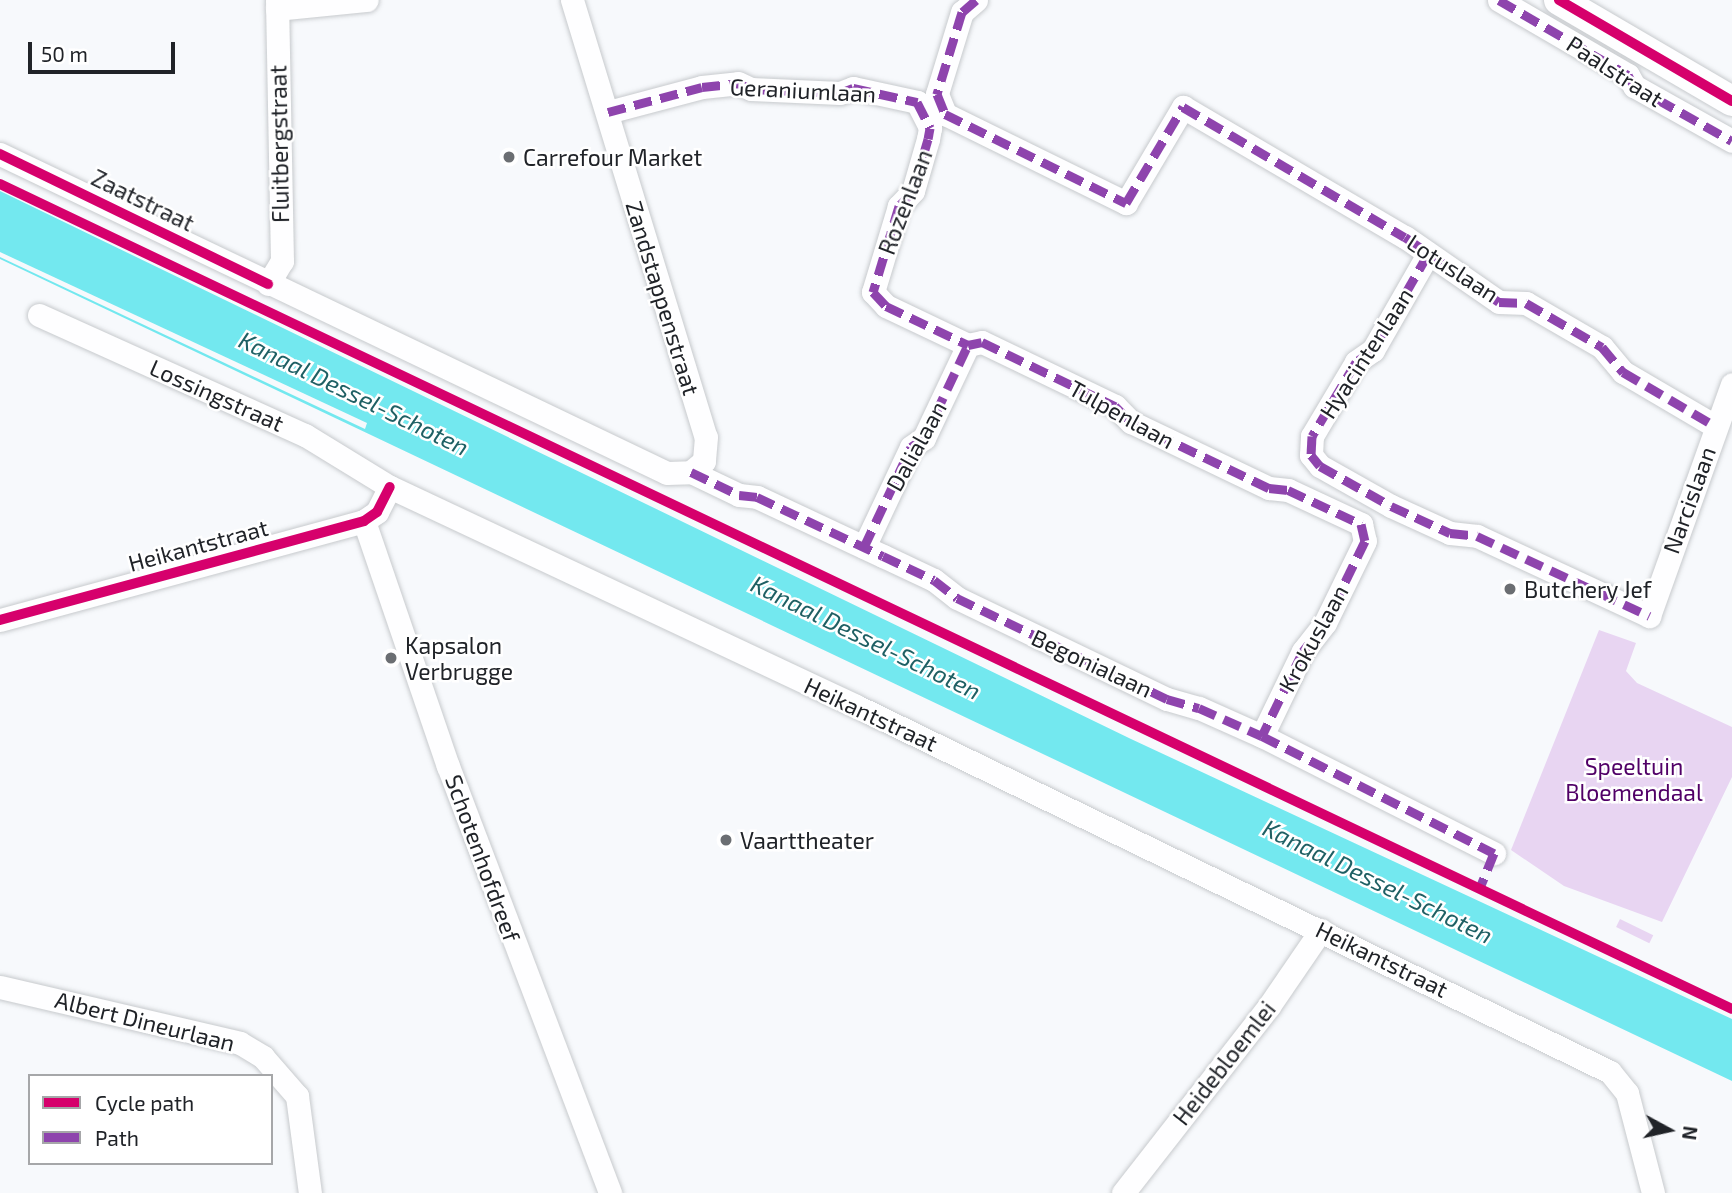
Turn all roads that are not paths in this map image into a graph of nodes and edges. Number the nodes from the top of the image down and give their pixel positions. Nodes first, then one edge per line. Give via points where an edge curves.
1 (367, 0) edge
2 (572, 0) edge
3 (976, 0) edge
4 (1499, 0) edge
5 (1559, 0) edge
6 (277, 4) edge
7 (1732, 101) edge
8 (917, 102) joint
9 (608, 112) junction
10 (1732, 141) edge
11 (0, 154) edge
12 (1428, 254) junction
13 (268, 284) junction
14 (873, 292) joint
15 (39, 315) dead end
16 (968, 345) junction
17 (1732, 384) edge
18 (1716, 426) junction
19 (691, 472) junction
20 (390, 487) junction
21 (363, 521) junction
22 (1365, 541) joint
23 (864, 547) junction
24 (1649, 616) joint
25 (0, 620) edge
26 (1262, 736) junction
27 (1494, 853) dead end
28 (1321, 930) junction
29 (0, 987) edge
30 (310, 1193) edge
31 (610, 1193) edge
32 (1123, 1193) edge
33 (1653, 1193) edge

1 - 6 street
2 - 9 street, Zandstappenstraat
3 - 12 street, Lotuslaan via 962,12 937,94 950,117 1126,203 1183,107
4 - 10 street, Paalstraat via 1628,75 1634,86
5 - 7 street, Paalstraat
6 - 13 street, Fluitbergstraat via 282,261
8 - 9 street, Geraniumlaan via 853,88 840,93 751,89 738,83 702,87
8 - 14 street, Rozenlaan via 930,128 928,139 913,191 899,206
9 - 19 street, Zandstappenstraat via 706,437 704,461
11 - 13 street, Zaatstraat
12 - 18 street, Lotuslaan via 1499,302 1526,303 1602,347 1623,372
12 - 24 street, Hyacintenlaan via 1373,350 1356,362 1312,436 1311,455 1320,466 1391,506 1450,533 1477,536
13 - 19 street, Zaatstraat via 667,472
14 - 16 street, Tulpenlaan via 886,306
15 - 20 street, Lossingstraat via 305,435
16 - 22 street, Tulpenlaan via 982,342 1115,406 1131,422 1269,488 1288,491 1361,524
16 - 23 street, Dalialaan via 924,438 911,447
17 - 18 street, Narcislaan
18 - 24 street, Narcislaan
19 - 23 street, Begonialaan
20 - 21 street via 377,512
20 - 28 street, Heikantstraat
21 - 25 street, Heikantstraat
21 - 31 street, Schotenhofdreef via 448,766
22 - 26 street, Krokuslaan
23 - 26 street, Begonialaan via 1094,665
26 - 27 street, Begonialaan
28 - 32 street, Heidebloemlei via 1269,1006
28 - 33 street, Heikantstraat via 1610,1072 1627,1093
29 - 30 street, Albert Dineurlaan via 240,1043 263,1057 297,1096

